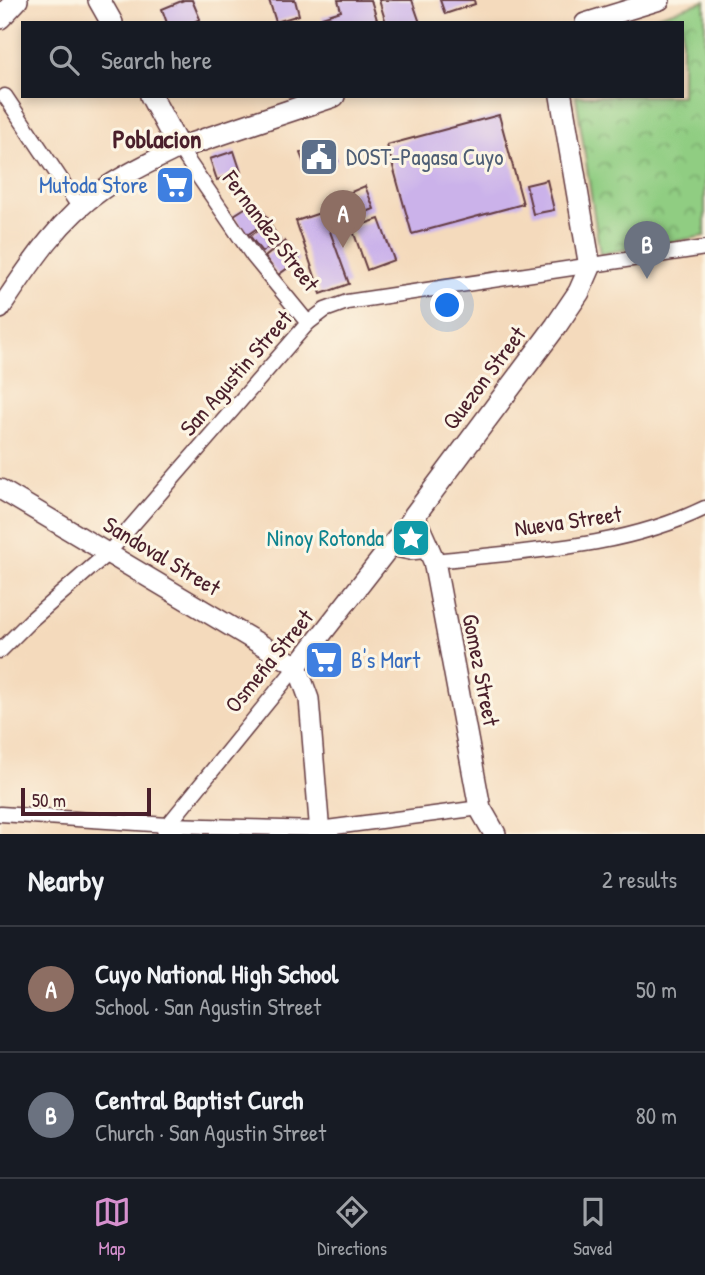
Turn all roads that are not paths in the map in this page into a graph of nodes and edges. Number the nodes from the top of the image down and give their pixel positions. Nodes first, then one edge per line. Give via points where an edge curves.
1 (17, 0) edge
2 (99, 0) edge
3 (660, 0) edge
4 (0, 18) edge
5 (110, 21) edge
6 (592, 21) edge
7 (5, 96) dead end
8 (152, 98) edge
9 (328, 98) edge
10 (561, 98) edge
11 (179, 148) junction
12 (80, 208) junction
13 (705, 248) edge
14 (590, 267) junction
15 (0, 310) edge
16 (308, 323) junction
17 (0, 489) edge
18 (705, 508) edge
19 (414, 516) junction
20 (391, 547) junction
21 (109, 552) junction
22 (431, 555) junction
23 (0, 651) edge
24 (297, 666) junction
25 (480, 808) junction
26 (0, 814) edge
27 (164, 830) edge
28 (320, 832) edge
29 (495, 834) edge

1 - 4 main road
2 - 5 main road
3 - 6 street
7 - 12 street
8 - 11 main road, Fernandez Street
9 - 11 main road
10 - 14 main road
11 - 12 street via 119,179
11 - 16 street, Fernandez Street via 253,256
12 - 15 street via 45,244
13 - 14 street, San Agustin Street
14 - 16 street, San Agustin Street via 347,302
14 - 19 main road, Quezon Street via 556,326
16 - 21 street, San Agustin Street
17 - 21 street, Sandoval Street
18 - 22 street, Nueva Street via 632,536
19 - 20 street, Osmeña Street
19 - 22 main road, Gomez Street
20 - 22 street
20 - 24 street, Osmeña Street
21 - 23 street, San Agustin Street
21 - 24 street, Sandoval Street
22 - 25 main road, Gomez Street
24 - 27 street, Osmeña Street
24 - 28 street via 309,699
25 - 28 street
25 - 29 main road, Gomez Street
26 - 27 street
27 - 28 street

